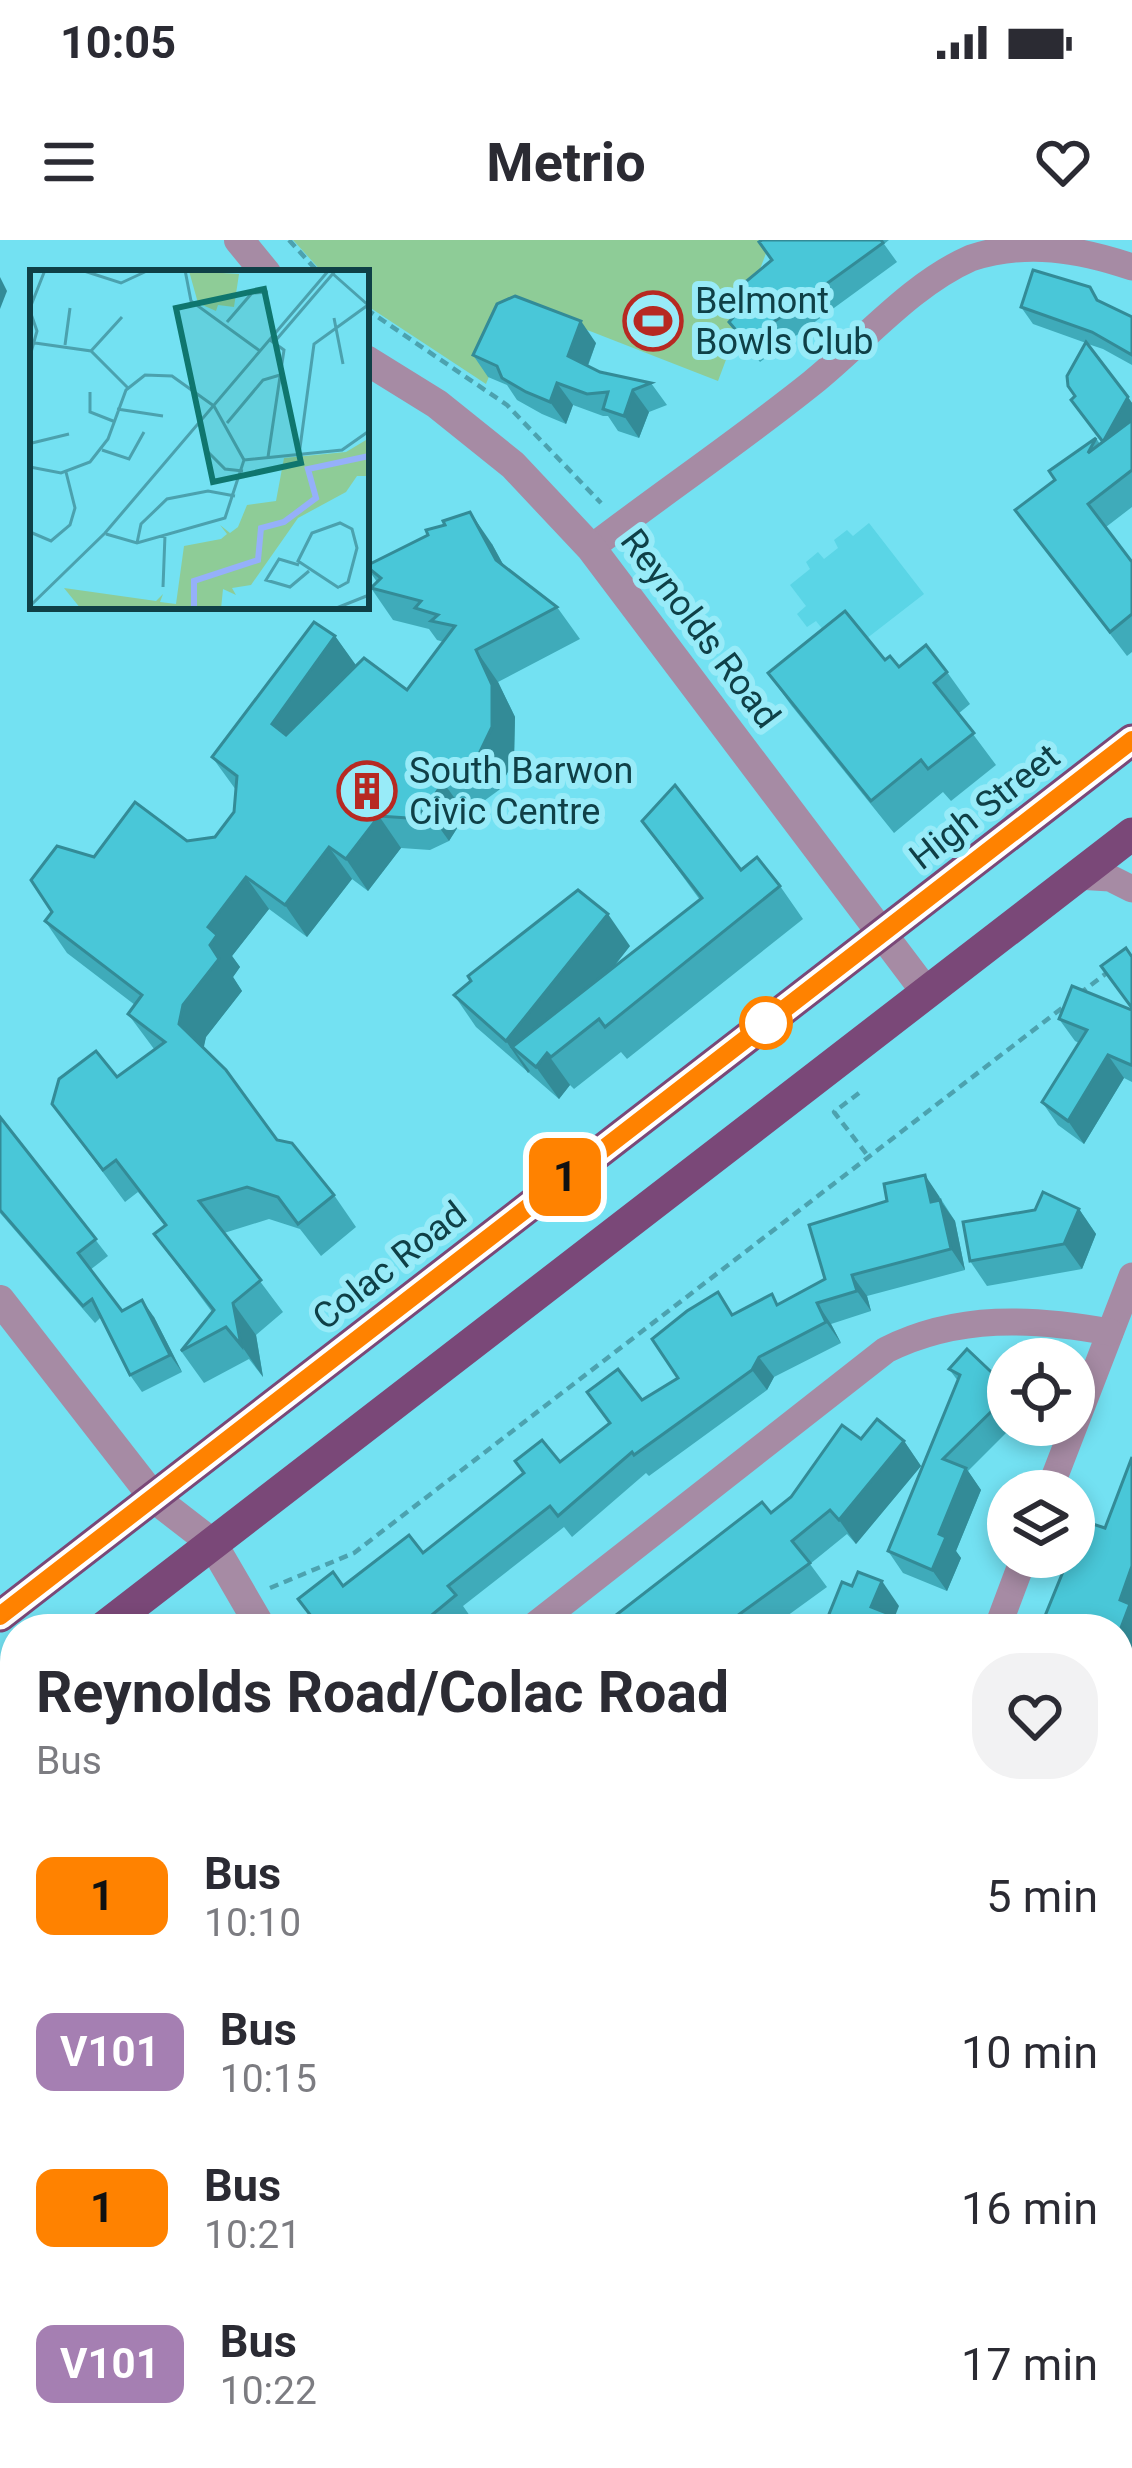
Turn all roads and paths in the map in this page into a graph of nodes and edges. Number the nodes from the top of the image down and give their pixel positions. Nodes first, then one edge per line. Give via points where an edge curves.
1 (239, 240) edge
2 (289, 240) edge
3 (1132, 267) edge
4 (264, 270) edge
5 (317, 270) edge
6 (369, 311) edge
7 (369, 361) edge
8 (618, 528) junction
9 (591, 548) junction
10 (1132, 740) edge
11 (1132, 834) edge
12 (1077, 876) junction
13 (1132, 889) edge
14 (884, 934) junction
15 (1113, 968) edge
16 (926, 992) junction
17 (860, 1093) dead end
18 (868, 1156) junction
19 (1132, 1276) edge
20 (0, 1300) edge
21 (1110, 1332) junction
22 (1057, 1470) edge
23 (154, 1498) junction
24 (198, 1534) junction
25 (1016, 1578) edge
26 (3, 1614) edge
27 (117, 1614) edge
28 (254, 1614) edge
29 (256, 1614) edge
30 (549, 1614) edge
31 (1003, 1614) edge

1 - 4 street
2 - 5 path
3 - 8 street via 1064,246 971,258
6 - 8 path via 507,405
7 - 9 street, Reynolds Road via 513,465
8 - 9 street
9 - 14 street, Reynolds Road
10 - 14 highway, High Street
11 - 12 highway
12 - 13 street
12 - 16 highway
14 - 16 street, Reynolds Road
14 - 23 highway, Colac Road
15 - 18 path
16 - 24 highway
17 - 18 path via 834,1112
18 - 29 path via 354,1553 332,1567 290,1575
19 - 21 street
20 - 23 street
21 - 22 street
21 - 30 street via 994,1321 900,1343
23 - 24 street
23 - 26 highway, Colac Road
24 - 27 highway
24 - 28 street
25 - 31 street

